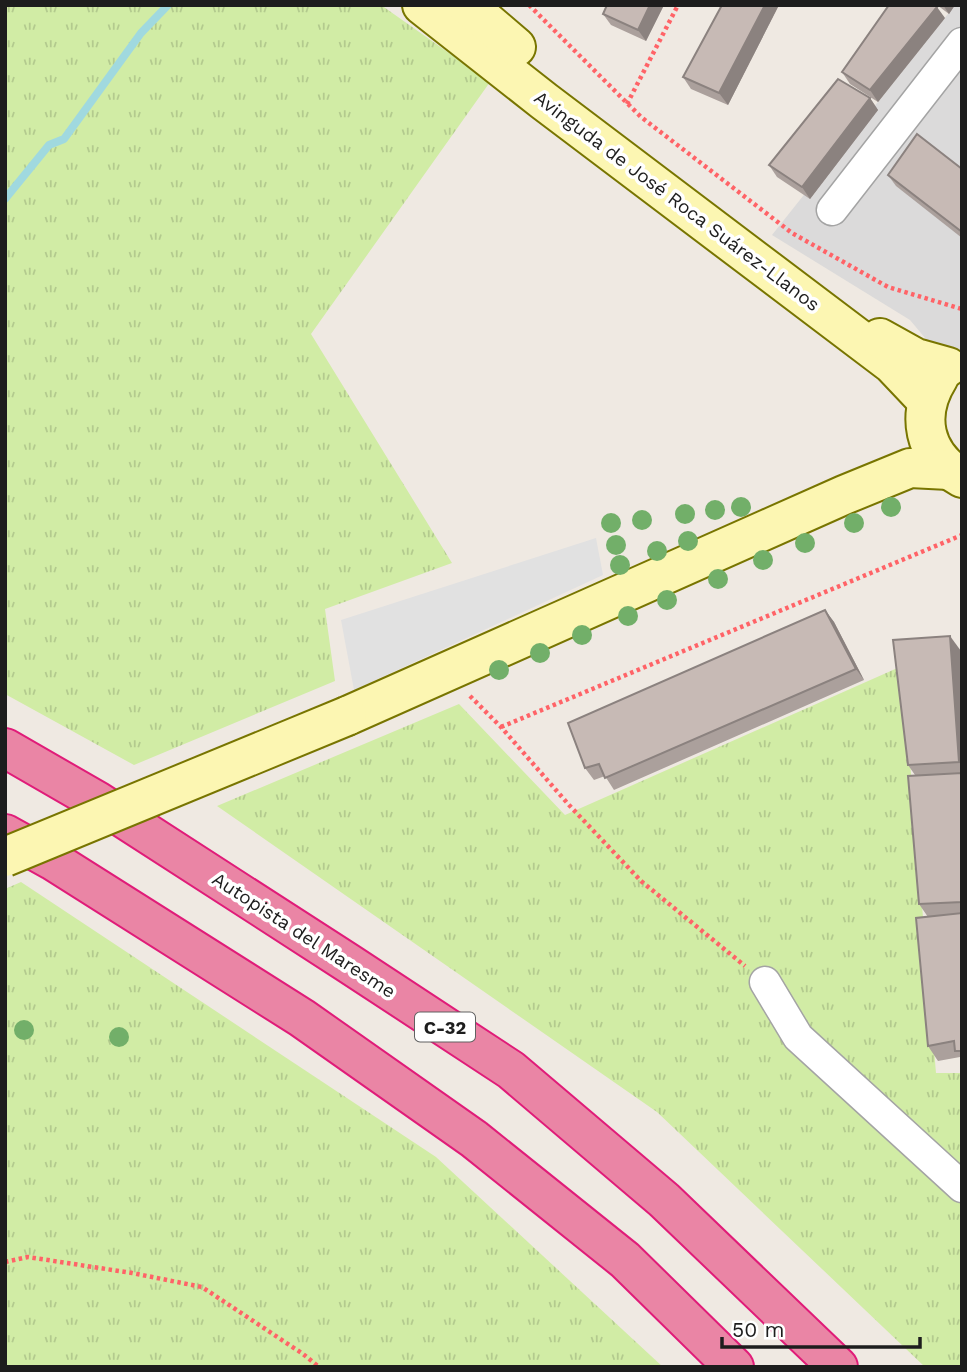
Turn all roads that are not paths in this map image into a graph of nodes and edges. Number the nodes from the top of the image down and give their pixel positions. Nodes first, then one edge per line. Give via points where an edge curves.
1 (422, 5) edge
2 (441, 5) edge
3 (467, 5) edge
4 (488, 20) edge
5 (962, 43) edge
6 (544, 100) junction
7 (832, 210) dead end
8 (955, 363) edge
9 (926, 413) junction
10 (910, 468) junction
11 (955, 474) edge
12 (5, 748) edge
13 (5, 834) edge
14 (5, 857) edge
15 (765, 982) road end
16 (962, 1187) edge
17 (734, 1367) edge
18 (838, 1367) edge

1 - 6 street, Avinguda de José Roca Suárez-Llanos
2 - 6 street via 535,78
3 - 4 street, Avinguda de José Roca Suárez-Llanos
4 - 8 street, Avinguda de José Roca Suárez-Llanos via 878,337 916,358
5 - 7 street
6 - 9 street, Avinguda de José Roca Suárez-Llanos via 892,364
8 - 9 street via 939,377
9 - 10 street
9 - 11 street via 933,450
10 - 11 street
10 - 14 street, bridge via 347,716
12 - 18 highway, Autopista del Maresme / C-32 via 97,801 511,1070 664,1200
13 - 17 highway via 302,1018 474,1139 625,1260
15 - 16 street via 798,1037

